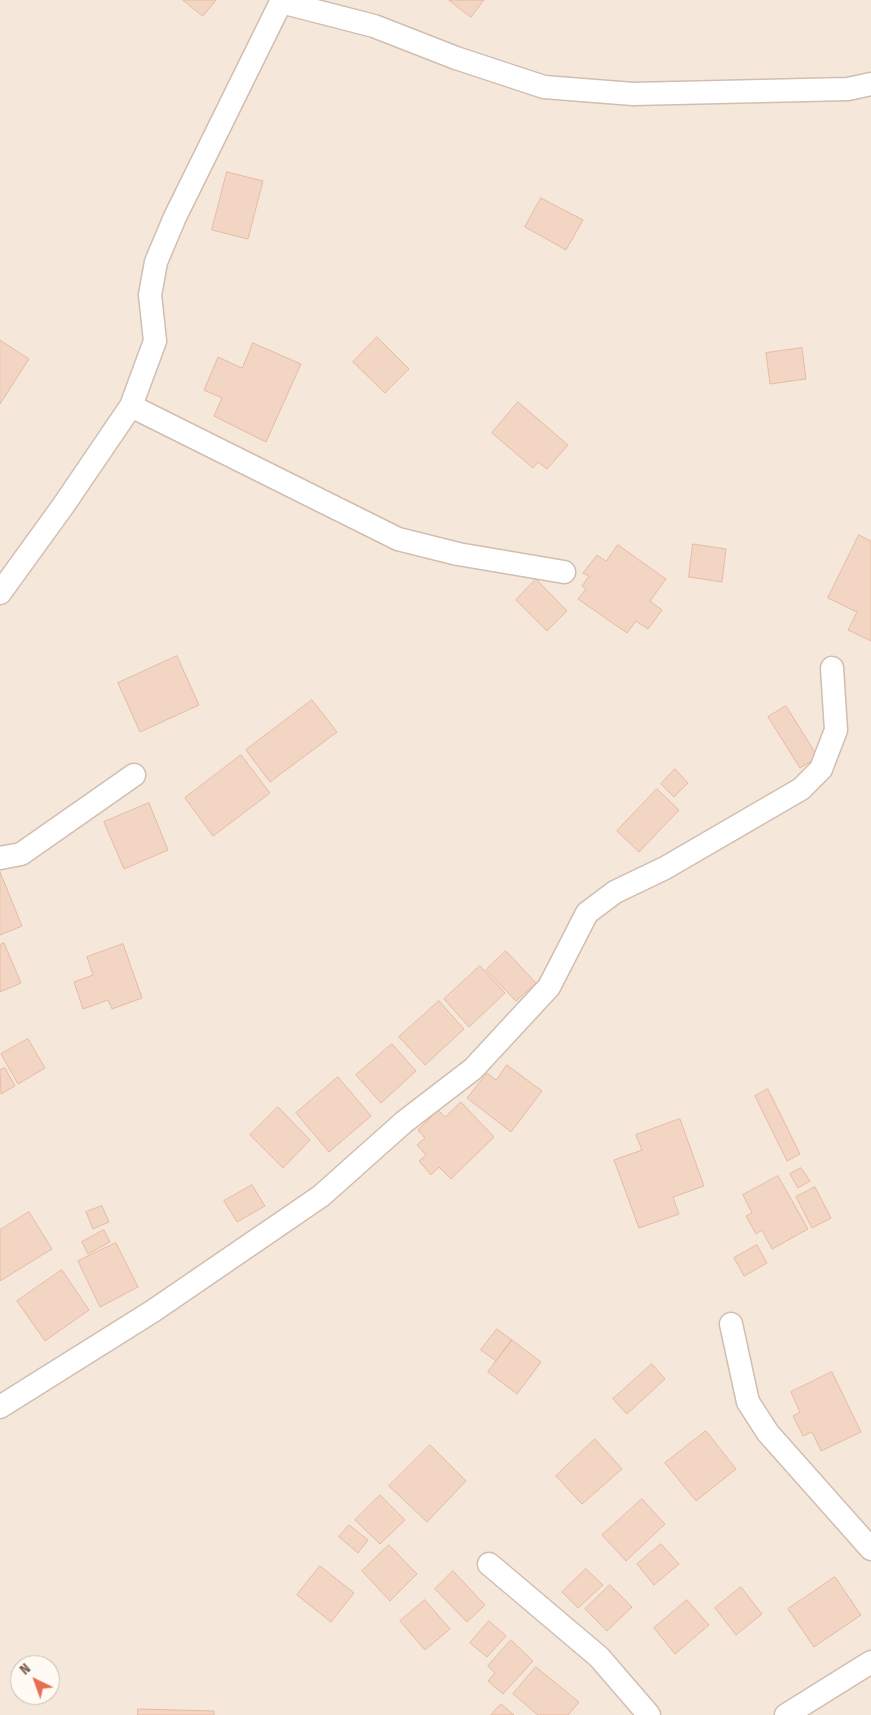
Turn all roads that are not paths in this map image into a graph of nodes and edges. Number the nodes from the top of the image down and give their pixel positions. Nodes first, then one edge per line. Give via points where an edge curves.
1 (281, 1) edge
2 (871, 84) edge
3 (131, 406) junction
4 (564, 572) dead end
5 (0, 593) edge
6 (832, 668) dead end
7 (134, 775) dead end
8 (0, 858) edge
9 (731, 1324) dead end
10 (0, 1407) edge
11 (871, 1548) edge
12 (489, 1564) dead end
13 (871, 1662) edge
14 (649, 1715) edge
15 (786, 1715) edge

1 - 2 street via 374,26 544,87 634,94 848,89
1 - 3 street via 156,262 150,296 155,341
3 - 4 street via 398,539 458,554
3 - 5 street
6 - 10 street via 836,730 821,769 801,789 664,868 615,892 587,913 549,986 473,1069 404,1122 321,1196 153,1311
7 - 8 street via 21,854
9 - 11 street via 748,1402 768,1433
12 - 14 street via 599,1657
13 - 15 street

